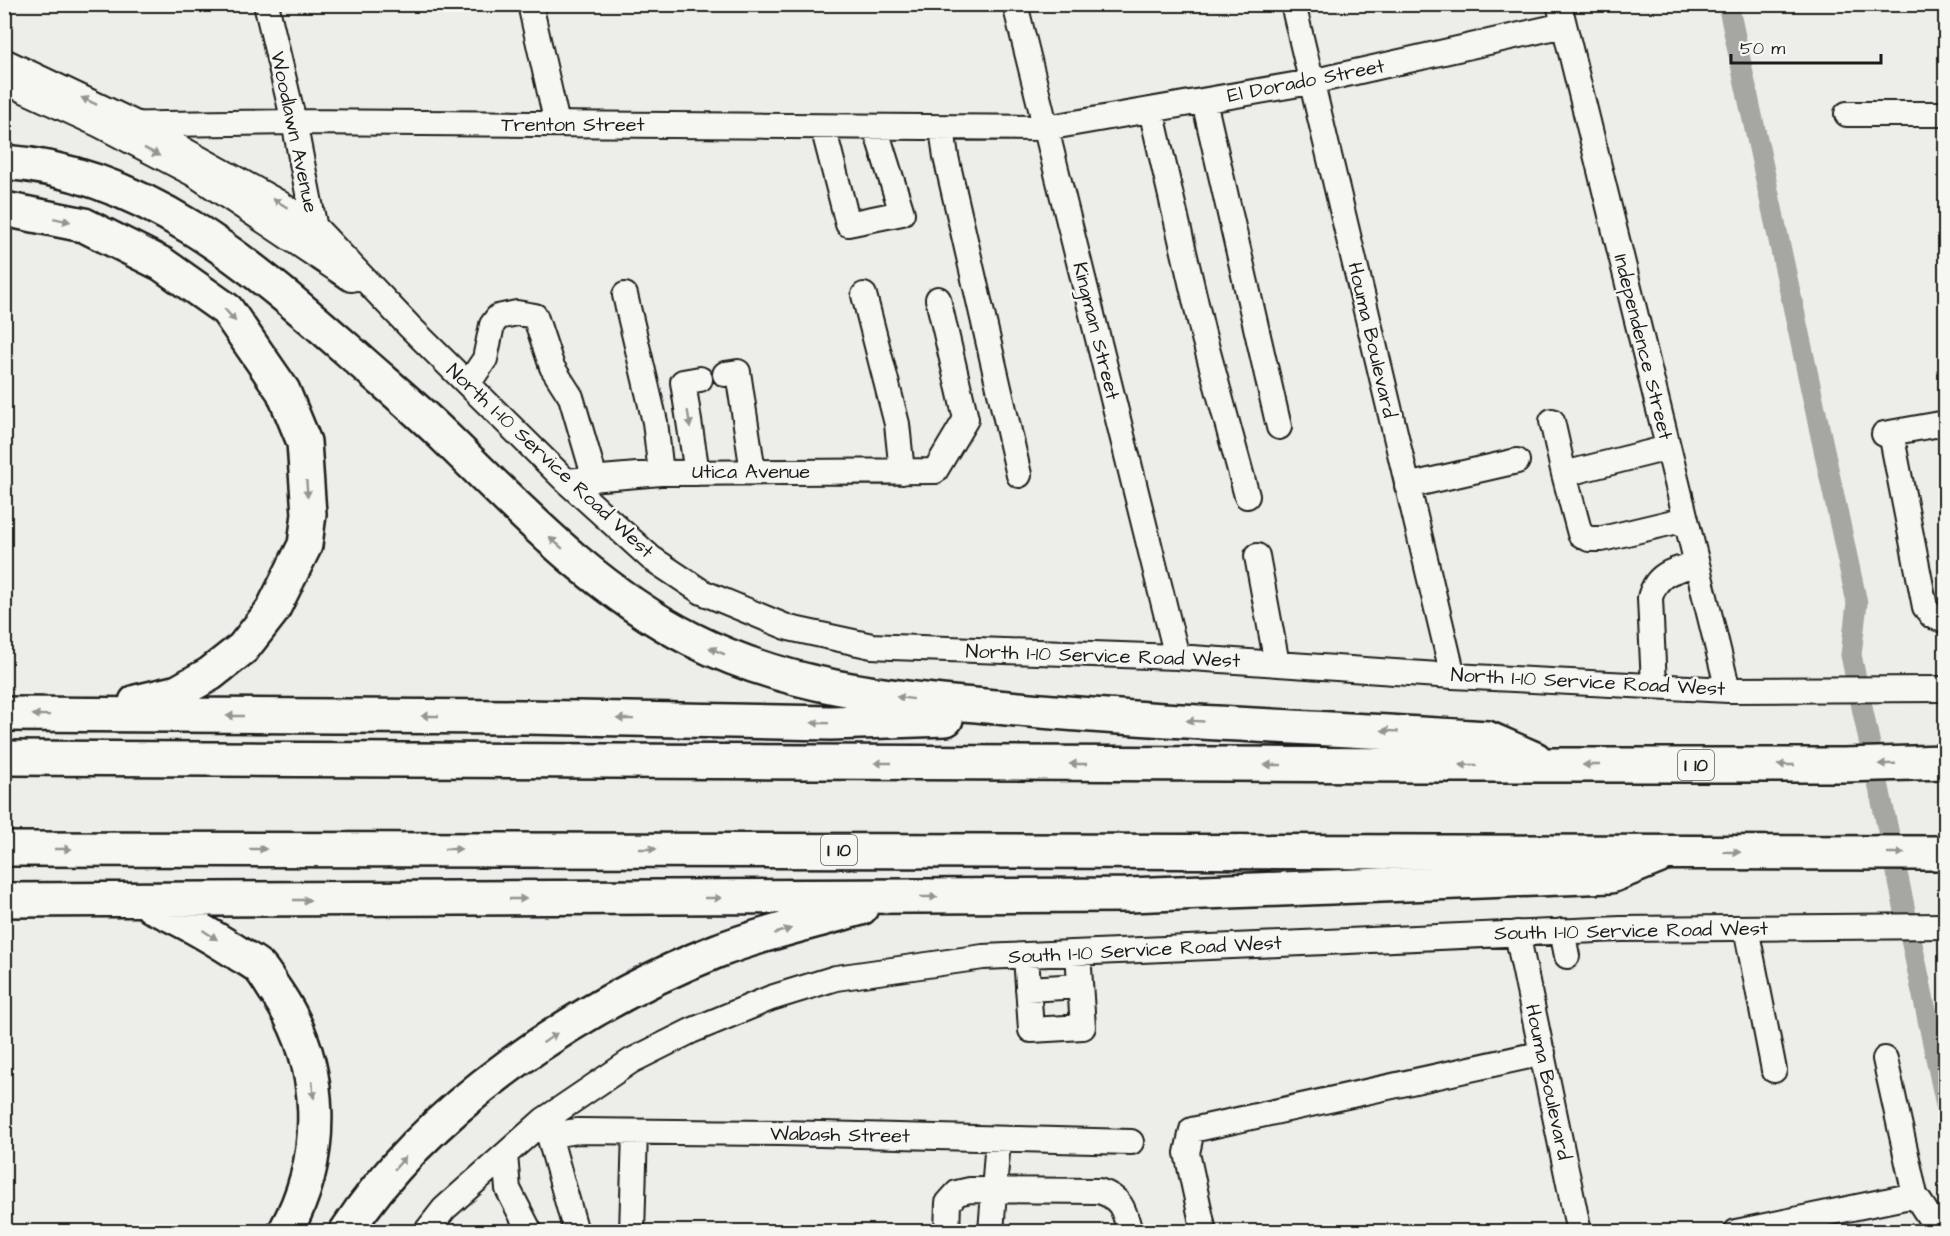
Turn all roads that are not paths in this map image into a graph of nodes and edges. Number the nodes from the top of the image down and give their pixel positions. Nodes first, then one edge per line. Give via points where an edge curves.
1 (266, 4) edge
2 (530, 4) edge
3 (1015, 4) edge
4 (1293, 4) edge
5 (1562, 15) edge
6 (4, 61) edge
7 (4, 81) edge
8 (1311, 82) junction
9 (1204, 101) junction
10 (1151, 110) junction
11 (1847, 114) dead end
12 (1946, 114) edge
13 (294, 122) junction
14 (557, 124) junction
15 (100, 125) junction
16 (139, 125) junction
17 (823, 127) junction
18 (875, 127) junction
19 (942, 128) junction
20 (1046, 128) junction
21 (4, 143) edge
22 (4, 162) edge
23 (4, 209) edge
24 (315, 227) junction
25 (323, 260) junction
26 (625, 295) dead end
27 (864, 296) dead end
28 (938, 299) dead end
29 (384, 300) junction
30 (725, 374) dead end
31 (700, 379) dead end
32 (468, 384) junction
33 (392, 390) junction
34 (1552, 421) dead end
35 (1946, 423) edge
36 (1279, 427) dead end
37 (1668, 448) junction
38 (1517, 461) dead end
39 (753, 472) junction
40 (902, 472) junction
41 (661, 473) junction
42 (697, 473) junction
43 (1564, 474) junction
44 (1020, 475) dead end
45 (595, 479) junction
46 (566, 481) junction
47 (1407, 486) junction
48 (1247, 496) dead end
49 (1686, 519) junction
50 (1257, 556) dead end
51 (1697, 564) junction
52 (1946, 621) edge
53 (1176, 657) junction
54 (1277, 664) junction
55 (1452, 676) junction
56 (1654, 686) junction
57 (1946, 689) edge
58 (1728, 690) junction
59 (4, 714) edge
60 (1068, 714) junction
61 (77, 715) junction
62 (4, 758) edge
63 (1938, 762) edge
64 (1548, 765) junction
65 (4, 849) edge
66 (1674, 851) junction
67 (1946, 853) edge
68 (896, 897) junction
69 (4, 900) edge
70 (139, 901) junction
71 (1946, 926) edge
72 (1746, 928) junction
73 (1562, 931) junction
74 (1517, 933) junction
75 (1078, 953) junction
76 (1026, 956) junction
77 (1567, 956) dead end
78 (1080, 986) junction
79 (1028, 988) junction
80 (1543, 1053) junction
81 (1885, 1059) dead end
82 (1774, 1070) dead end
83 (546, 1128) junction
84 (635, 1132) junction
85 (998, 1139) junction
86 (1131, 1143) dead end
87 (505, 1155) junction
88 (994, 1191) junction
89 (1914, 1195) junction
90 (451, 1203) junction
91 (285, 1232) edge
92 (346, 1232) edge
93 (426, 1232) edge
94 (451, 1232) edge
95 (530, 1232) edge
96 (576, 1232) edge
97 (632, 1232) edge
98 (947, 1232) edge
99 (991, 1232) edge
100 (1130, 1232) edge
101 (1204, 1232) edge
102 (1579, 1232) edge
103 (1736, 1232) edge
104 (1935, 1232) edge

1 - 13 street, Woodlawn Avenue
2 - 14 street
3 - 20 street, Kingman Street
4 - 8 street, Houma Boulevard
5 - 8 street, El Dorado Street
5 - 37 street, Independence Street
16 -> 6 street, North I-10 Service Road West
7 - 15 street, North I-10 Service Road West
8 - 9 street, El Dorado Street
8 - 47 street, Houma Boulevard
9 - 10 street, El Dorado Street
9 - 36 street
10 - 20 street, El Dorado Street
10 - 48 street via 1203,334
11 - 12 street
13 - 14 street, Trenton Street
13 - 16 street, Trenton Street
13 - 24 street, Woodlawn Avenue
14 - 17 street, Trenton Street
15 - 16 street, Trenton Street
15 -> 25 street, North I-10 Service Road West via 194,174
24 -> 16 street, North I-10 Service Road West via 278,202
17 - 18 street, Trenton Street
17 - 18 street via 848,224 902,213
18 - 19 street, Trenton Street
19 - 20 street, Trenton Street
19 - 44 street via 948,169
20 - 53 street, Kingman Street
21 - 33 highway via 85,159 147,183 208,219 273,268 359,346 388,375
22 - 33 highway via 41,164 108,186 150,202 192,226 270,282
23 -> 61 highway via 84,225 162,264 226,310 283,391 304,442 309,514 304,545 272,611 243,648 210,674 178,692
24 - 25 street, Woodlawn Avenue
24 - 29 street, North I-10 Service Road West
25 - 29 street, North I-10 Service Road West
26 - 41 street via 655,422
27 - 40 street via 897,424
28 - 40 street, Utica Avenue via 966,419 935,471
29 - 32 street, North I-10 Service Road West
30 - 39 street via 738,372
31 -> 42 street via 683,382
32 - 45 street via 485,359 492,324 498,317 535,316 552,367 571,397
32 - 46 street, North I-10 Service Road West
60 -> 33 highway via 904,698 799,681 754,668 689,638 617,594 531,522
34 - 43 street
35 - 52 street via 1887,434 1925,607 1932,616
37 - 43 street
37 - 49 street, Independence Street
38 - 47 street
39 - 40 street, Utica Avenue
39 - 42 street, Utica Avenue
41 - 42 street, Utica Avenue
41 - 45 street, Utica Avenue
43 - 49 street via 1580,534 1589,539 1602,540
45 - 46 street, Utica Avenue
46 - 53 street, North I-10 Service Road West via 651,558 702,592 789,628 872,646
47 - 55 street, Houma Boulevard
49 - 51 street, Independence Street
50 - 54 street
51 - 56 street via 1660,577 1653,587 1650,598
51 - 58 street, Independence Street
53 - 54 street, North I-10 Service Road West
54 - 55 street, North I-10 Service Road West
55 - 56 street, North I-10 Service Road West
56 - 58 street, North I-10 Service Road West
57 - 58 street, North I-10 Service Road West
61 -> 59 highway
60 -> 61 highway via 831,723 513,716
64 -> 60 highway via 1487,738
64 -> 62 highway, I 10
63 -> 64 highway, I 10
65 -> 66 highway, I 10
66 -> 67 highway, I 10
68 -> 66 highway via 1129,896 1611,876
70 -> 68 highway
92 -> 68 highway via 415,1145 495,1077 571,1024 641,985 718,951
69 - 70 highway
70 -> 91 highway via 192,923 259,967 294,1018 307,1052 314,1092 315,1139 302,1198
71 - 72 street, South I-10 Service Road West
72 - 73 street, South I-10 Service Road West
72 - 82 street
73 - 74 street, South I-10 Service Road West
73 - 77 street
74 - 75 street, South I-10 Service Road West
74 - 80 street, Houma Boulevard
75 - 76 street, South I-10 Service Road West
75 - 78 street
76 - 79 street
76 - 83 street, South I-10 Service Road West via 983,957 836,978 771,998 631,1061
78 - 79 street
78 - 79 street via 1083,1028 1031,1030
80 - 101 street via 1192,1130 1187,1153
80 - 102 street, Houma Boulevard
81 - 89 street
83 - 84 street, Wabash Street
83 - 87 street, South I-10 Service Road West
83 - 96 street
84 - 85 street, Wabash Street
84 - 97 street
85 - 86 street, Wabash Street
85 - 88 street
87 - 90 street, South I-10 Service Road West
87 - 95 street via 508,1189
88 - 98 street via 957,1193 948,1203
88 - 99 street
88 - 100 street via 1100,1191 1114,1196 1125,1212
89 - 103 street
89 - 104 street via 1934,1224
90 - 93 street, South I-10 Service Road West
90 - 94 street

